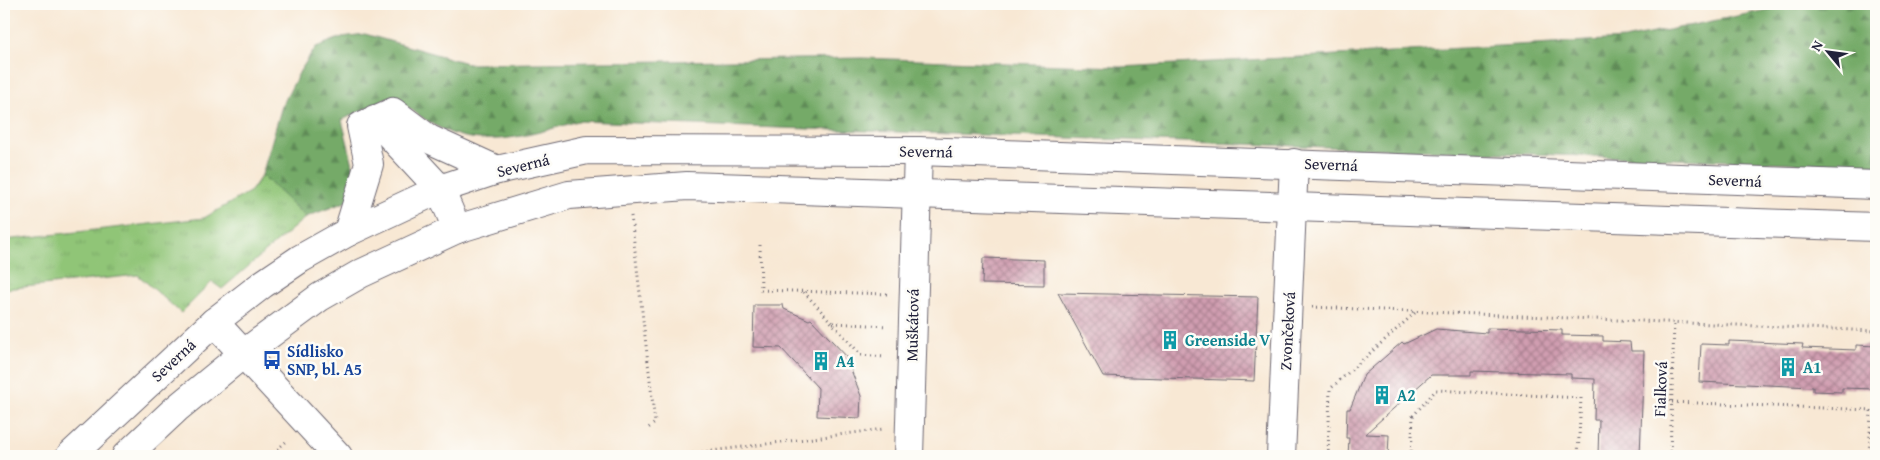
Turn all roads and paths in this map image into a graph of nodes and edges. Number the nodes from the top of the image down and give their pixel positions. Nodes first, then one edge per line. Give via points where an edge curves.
1 (375, 119) junction
2 (918, 150) junction
3 (1294, 163) junction
4 (497, 170) junction
5 (1876, 185) edge
6 (440, 189) junction
7 (628, 191) junction
8 (915, 193) junction
9 (1292, 206) junction
10 (1876, 227) edge
11 (457, 229) junction
12 (348, 232) junction
13 (760, 245) dead end
14 (804, 292) junction
15 (912, 295) junction
16 (1288, 306) junction
17 (1417, 311) junction
18 (214, 322) junction
19 (1674, 322) junction
20 (832, 324) junction
21 (912, 327) junction
22 (1876, 331) edge
23 (243, 354) junction
24 (911, 358) junction
25 (1672, 402) junction
26 (909, 426) junction
27 (648, 429) dead end
28 (621, 452) dead end
29 (70, 456) edge
30 (126, 456) edge
31 (338, 456) edge
32 (625, 456) edge
33 (672, 456) edge
34 (909, 456) edge
35 (1281, 456) edge
36 (1328, 456) edge
37 (1412, 456) edge
38 (1578, 456) edge
39 (1670, 456) edge
40 (1869, 456) edge

1 - 4 street via 393,112 430,139
1 - 6 street
1 - 12 street via 361,126 369,164
2 - 3 street, Severná
2 - 4 street, Severná via 588,150
2 - 8 street, Muškátová
3 - 5 street, Severná
3 - 9 street, Zvončeková
4 - 6 street, Severná
6 - 11 street
6 - 12 street, Severná
7 - 8 street via 687,186
7 - 11 street via 569,195
7 - 27 path via 655,423
8 - 9 street
8 - 15 street, Muškátová
9 - 10 street
9 - 16 street, Zvončeková
11 - 23 street via 336,286
12 - 18 street, Severná via 270,279
13 - 14 path via 761,290
14 - 15 path
14 - 20 path
15 - 21 street, Muškátová
16 - 17 path
16 - 35 street, Zvončeková
17 - 19 path
17 - 36 path via 1330,389
18 - 23 street
18 - 29 street, Severná
19 - 22 path
19 - 25 path, Fialková
20 - 21 path
20 - 24 path via 861,355
21 - 24 street, Muškátová
23 - 30 street via 176,409
23 - 31 street
24 - 26 street, Muškátová
25 - 39 path, Fialková
25 - 40 path via 1871,410
26 - 33 path
26 - 34 street, Muškátová
28 - 32 path
37 - 38 path via 1413,416 1436,390 1581,398

